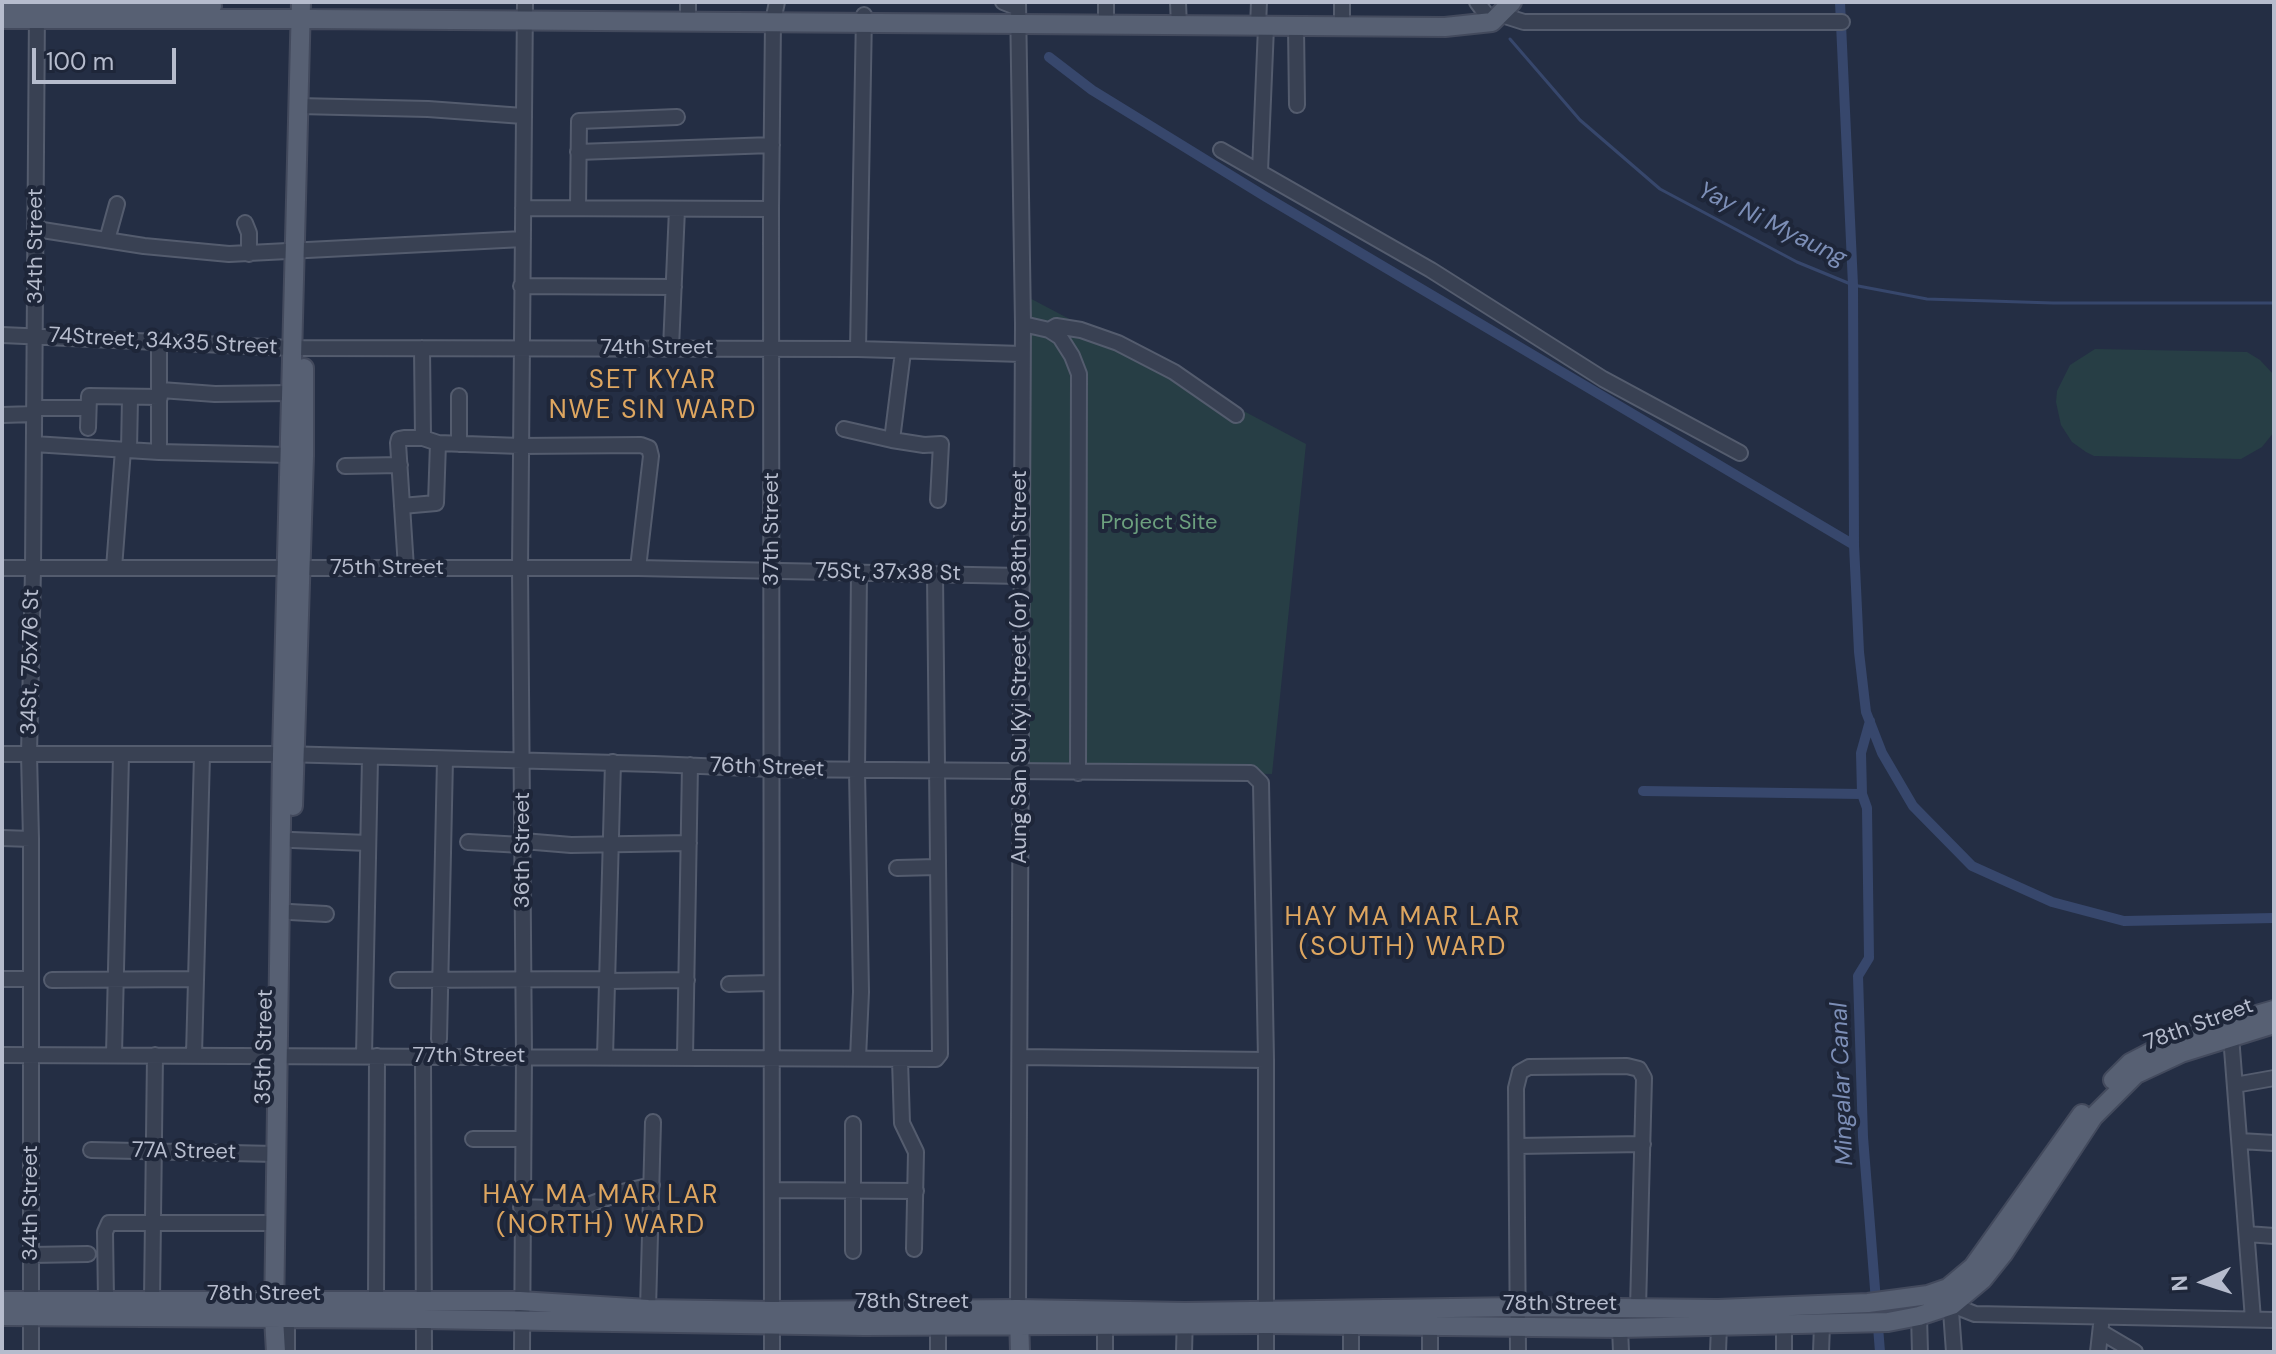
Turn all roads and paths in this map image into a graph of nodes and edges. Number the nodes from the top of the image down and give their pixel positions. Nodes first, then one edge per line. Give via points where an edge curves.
1 (2, 6) edge
2 (37, 9) edge
3 (306, 9) edge
4 (525, 10) edge
5 (1015, 10) edge
6 (1496, 10) edge
7 (688, 12) edge
8 (776, 12) edge
9 (1106, 14) edge
10 (1178, 15) edge
11 (1342, 15) edge
12 (1260, 17) edge
13 (2, 19) edge
14 (864, 19) junction
15 (1838, 22) dead end
16 (1296, 27) junction
17 (1297, 105) dead end
18 (303, 107) junction
19 (523, 116) junction
20 (677, 117) dead end
21 (772, 145) junction
22 (1221, 150) dead end
23 (578, 152) junction
24 (1260, 171) junction
25 (117, 204) dead end
26 (523, 208) junction
27 (578, 208) junction
28 (677, 209) junction
29 (771, 209) junction
30 (245, 223) dead end
31 (36, 229) junction
32 (523, 239) junction
33 (107, 240) junction
34 (300, 251) junction
35 (249, 254) junction
36 (521, 286) junction
37 (674, 287) junction
38 (1023, 324) junction
39 (1049, 330) junction
40 (2, 335) edge
41 (35, 336) junction
42 (159, 341) junction
43 (297, 348) junction
44 (422, 348) junction
45 (521, 348) junction
46 (671, 348) junction
47 (772, 349) junction
48 (858, 349) junction
49 (903, 352) junction
50 (1022, 354) junction
51 (291, 393) junction
52 (160, 394) junction
53 (459, 396) dead end
54 (130, 398) junction
55 (88, 408) junction
56 (34, 411) junction
57 (2, 415) edge
58 (1236, 415) dead end
59 (88, 428) dead end
60 (844, 429) dead end
61 (423, 438) junction
62 (892, 440) junction
63 (438, 443) junction
64 (34, 444) junction
65 (459, 444) junction
66 (520, 446) junction
67 (126, 450) junction
68 (159, 452) junction
69 (1740, 453) dead end
70 (290, 455) junction
71 (400, 465) junction
72 (345, 466) dead end
73 (296, 483) junction
74 (938, 500) dead end
75 (402, 506) junction
76 (2, 568) edge
77 (114, 568) junction
78 (293, 568) junction
79 (406, 568) junction
80 (520, 568) junction
81 (638, 568) junction
82 (33, 569) junction
83 (772, 571) junction
84 (859, 573) junction
85 (935, 575) junction
86 (1012, 576) junction
87 (2, 754) edge
88 (29, 754) junction
89 (289, 754) junction
90 (121, 755) junction
91 (202, 755) junction
92 (370, 758) junction
93 (445, 759) junction
94 (522, 760) junction
95 (613, 762) junction
96 (690, 765) junction
97 (771, 769) junction
98 (936, 770) junction
99 (1020, 770) junction
100 (857, 771) junction
101 (1078, 773) junction
102 (2, 838) edge
103 (31, 839) junction
104 (292, 840) junction
105 (468, 842) dead end
106 (368, 843) junction
107 (522, 843) junction
108 (611, 843) junction
109 (689, 843) junction
110 (937, 867) junction
111 (897, 868) dead end
112 (290, 912) junction
113 (326, 914) dead end
114 (2, 979) edge
115 (30, 979) junction
116 (196, 979) junction
117 (52, 980) dead end
118 (116, 980) junction
119 (398, 980) dead end
120 (607, 980) junction
121 (687, 980) junction
122 (440, 981) junction
123 (523, 982) junction
124 (771, 983) junction
125 (729, 984) dead end
126 (2274, 1010) edge
127 (2274, 1024) edge
128 (2231, 1036) junction
129 (439, 1039) dead end
130 (30, 1054) junction
131 (2, 1055) edge
132 (114, 1055) junction
133 (155, 1055) junction
134 (194, 1055) junction
135 (284, 1056) junction
136 (371, 1056) junction
137 (423, 1056) junction
138 (524, 1057) junction
139 (605, 1057) junction
140 (685, 1057) junction
141 (1020, 1057) junction
142 (771, 1058) junction
143 (858, 1058) junction
144 (900, 1060) junction
145 (1266, 1060) junction
146 (2274, 1078) edge
147 (2235, 1085) junction
148 (653, 1122) dead end
149 (853, 1124) dead end
150 (473, 1139) dead end
151 (522, 1139) junction
152 (2240, 1141) junction
153 (2274, 1143) edge
154 (1643, 1144) junction
155 (1517, 1146) junction
156 (91, 1150) dead end
157 (154, 1152) junction
158 (276, 1154) junction
159 (652, 1185) junction
160 (772, 1190) junction
161 (853, 1190) junction
162 (916, 1191) junction
163 (521, 1207) junction
164 (153, 1222) junction
165 (276, 1223) junction
166 (2247, 1234) junction
167 (2274, 1236) edge
168 (914, 1249) dead end
169 (853, 1251) dead end
170 (88, 1254) dead end
171 (31, 1255) junction
172 (1950, 1297) junction
173 (106, 1300) junction
174 (152, 1300) junction
175 (2, 1301) edge
176 (376, 1301) junction
177 (520, 1301) junction
178 (1518, 1307) junction
179 (32, 1308) junction
180 (1430, 1308) junction
181 (1638, 1308) junction
182 (648, 1309) junction
183 (425, 1311) junction
184 (278, 1312) junction
185 (2, 1316) edge
186 (1919, 1316) junction
187 (772, 1317) junction
188 (1019, 1317) junction
189 (1266, 1317) junction
190 (1351, 1317) junction
191 (2101, 1317) junction
192 (1106, 1318) junction
193 (1185, 1318) junction
194 (2253, 1319) junction
195 (521, 1320) junction
196 (2274, 1320) edge
197 (1822, 1325) junction
198 (938, 1326) junction
199 (1719, 1326) junction
200 (1784, 1326) junction
201 (1430, 1327) junction
202 (1518, 1328) junction
203 (1620, 1328) junction
204 (2101, 1332) junction
205 (277, 1349) edge
206 (31, 1352) edge
207 (424, 1352) edge
208 (522, 1352) edge
209 (772, 1352) edge
210 (938, 1352) edge
211 (1020, 1352) edge
212 (1105, 1352) edge
213 (1184, 1352) edge
214 (1266, 1352) edge
215 (1351, 1352) edge
216 (1430, 1352) edge
217 (1518, 1352) edge
218 (1621, 1352) edge
219 (1718, 1352) edge
220 (1784, 1352) edge
221 (1821, 1352) edge
222 (1920, 1352) edge
223 (1954, 1352) edge
224 (2098, 1352) edge
225 (2135, 1352) edge

1 - 2 main road
2 - 3 main road
2 - 13 main road
2 - 31 street, 34th Street
3 - 4 main road
3 - 18 main road
4 - 7 main road
4 - 19 street, 36th Street
5 - 9 main road
5 - 14 main road
5 - 38 street, Aung San Su Kyi Street (or) 38th Street
6 - 11 main road via 1445,21
6 - 15 street via 1524,22
7 - 8 main road
8 - 14 main road
8 - 21 street, 37th Street
9 - 10 main road
10 - 12 main road
11 - 12 main road
11 - 16 main road
12 - 16 main road
12 - 24 street
14 - 48 street
16 - 17 street
18 - 19 street
18 - 34 main road
19 - 26 street, 36th Street
20 - 23 street via 581,120
21 - 23 street
21 - 29 street, 37th Street
22 - 24 street
23 - 27 street
24 - 69 street via 1603,379
25 - 33 street
26 - 27 street
26 - 32 street, 36th Street
27 - 28 street
28 - 29 street
28 - 37 street
29 - 47 street, 37th Street
30 - 35 street
31 - 33 street
31 - 41 street, 34th Street
32 - 34 street
32 - 36 street, 36th Street
33 - 35 street
34 - 35 street
34 - 43 main road
36 - 37 street
36 - 45 street, 36th Street
37 - 46 street
38 - 39 street
38 - 50 street, Aung San Su Kyi Street (or) 38th Street
39 - 58 street via 1081,330 1118,343 1174,372
39 - 101 street via 1060,337 1079,374
40 - 41 street, 74Street, 34x35 Street
41 - 42 street, 74Street, 34x35 Street
41 - 56 street, 34th Street
42 - 43 street, 74Street, 34x35 Street
42 - 52 street
43 - 44 street, 74th Street
43 - 51 main road
43 - 73 main road
44 - 45 street, 74th Street
44 - 61 street
45 - 46 street, 74th Street
45 - 66 street, 36th Street
46 - 47 street, 74th Street
47 - 48 street, 74th Street
47 - 83 street, 37th Street
48 - 49 street, 74th Street
49 - 50 street, 74th Street
49 - 62 street
50 - 86 street, Aung San Su Kyi Street (or) 38th Street
51 - 52 street
51 - 70 main road
52 - 54 street
52 - 68 street
53 - 65 street
54 - 55 street via 93,394
54 - 67 street
55 - 56 street
55 - 59 street
56 - 57 street
56 - 64 street, 34th Street
60 - 62 street
61 - 63 street
61 - 71 street via 399,439
62 - 74 street via 941,444
63 - 65 street
63 - 75 street via 436,503
64 - 67 street
64 - 82 street, 34th Street
65 - 66 street
66 - 80 street, 36th Street
66 - 81 street via 649,448
67 - 68 street
67 - 77 street
68 - 70 street
70 - 73 main road
71 - 72 street
71 - 75 street
73 - 78 main road
75 - 79 street
76 - 82 street, 75th Street
77 - 78 street, 75th Street
77 - 82 street, 75th Street
78 - 79 street, 75th Street
78 - 89 main road
79 - 80 street, 75th Street
80 - 81 street, 75th Street
80 - 94 street, 36th Street
81 - 83 street, 75th Street
82 - 88 street, 34St, 75x76 St
83 - 84 street, 75St, 37x38 St
83 - 97 street, 37th Street
84 - 85 street, 75St, 37x38 St
84 - 100 street
85 - 86 street, 75St, 37x38 St
85 - 98 street
86 - 99 street, Aung San Su Kyi Street (or) 38th Street
87 - 88 street
88 - 90 street, 76th Street
88 - 103 street, 34St, 75x76 St
89 - 91 street, 76th Street
89 - 92 street, 76th Street
89 - 104 main road, 35th Street
89 - 135 main road, 35th Street
90 - 91 street, 76th Street
90 - 118 street
91 - 116 street
92 - 93 street, 76th Street
92 - 106 street
93 - 94 street, 76th Street
93 - 122 street
94 - 95 street, 76th Street
94 - 107 street, 36th Street
95 - 96 street, 76th Street
95 - 108 street
96 - 97 street, 76th Street
96 - 109 street
97 - 100 street, 76th Street
97 - 124 street, 37th Street
98 - 99 street, 76th Street
98 - 100 street, 76th Street
98 - 110 street
99 - 101 street, 76th Street
99 - 141 street, Aung San Su Kyi Street (or) 38th Street
100 - 143 street
101 - 145 street, 76th Street via 1251,773 1261,783
102 - 103 street
103 - 115 street, 34th Street
104 - 106 street
104 - 112 main road, 35th Street
105 - 107 street
106 - 136 street
107 - 108 street
107 - 123 street, 36th Street
108 - 109 street
108 - 120 street
109 - 121 street
110 - 111 street
110 - 144 street, 77th Street via 940,1054 936,1059
112 - 113 street
112 - 135 main road, 35th Street
114 - 115 street
115 - 130 street, 34th Street
116 - 118 street
116 - 134 street
117 - 118 street
118 - 132 street
119 - 122 street
120 - 121 street
120 - 123 street
120 - 139 street
121 - 140 street
122 - 123 street
122 - 129 street
123 - 138 street, 36th Street
124 - 125 street
124 - 142 street, 37th Street
126 - 172 main road, 78th Street via 2180,1037 2130,1063 2092,1101
127 - 128 main road, 78th Street
128 - 147 street
128 - 172 main road, 78th Street via 2136,1074 2093,1117 1997,1263 1983,1279
130 - 131 street, 77th Street
130 - 132 street, 77th Street
130 - 171 street, 34th Street
132 - 133 street, 77th Street
133 - 134 street, 77th Street
133 - 157 street
134 - 135 street, 77th Street
135 - 136 street, 77th Street
135 - 158 main road, 35th Street
135 - 184 main road, 35th Street
136 - 137 street, 77th Street
136 - 176 street
137 - 138 street, 77th Street
137 - 183 street
138 - 139 street, 77th Street
138 - 151 street, 36th Street
139 - 140 street, 77th Street
140 - 142 street, 77th Street
141 - 145 street
141 - 188 street, Aung San Su Kyi Street (or) 38th Street
142 - 143 street, 77th Street
142 - 160 street, 37th Street
143 - 144 street, 77th Street
144 - 162 street via 901,1114 916,1152
145 - 189 street
146 - 147 street
147 - 152 street
148 - 159 street
149 - 161 street
150 - 151 street
151 - 163 street, 36th Street
152 - 153 street
152 - 166 street
154 - 155 street
154 - 155 street via 1644,1078 1639,1069 1529,1067 1520,1072 1516,1088
154 - 181 street
155 - 178 street
156 - 157 street, 77A Street
157 - 158 street, 77A Street
157 - 164 street
158 - 165 main road, 35th Street
159 - 163 street via 578,1209
159 - 182 street
160 - 161 street
160 - 187 street, 37th Street
161 - 162 street
161 - 169 street
162 - 168 street
163 - 177 street, 36th Street
164 - 165 street
164 - 173 street via 106,1225
164 - 174 street
165 - 184 main road, 35th Street
166 - 167 street
166 - 194 street
170 - 171 street
171 - 179 street, 34th Street
172 - 181 main road, 78th Street
172 - 186 main road, 78th Street
172 - 191 street via 1975,1314
172 - 223 street
173 - 174 main road, 78th Street
173 - 179 main road, 78th Street
174 - 184 main road, 78th Street
175 - 179 main road, 78th Street
176 - 183 main road, 78th Street
176 - 184 main road, 78th Street
177 - 182 main road, 78th Street
177 - 183 main road, 78th Street
177 - 195 street, 36th Street
178 - 180 main road, 78th Street
178 - 181 main road, 78th Street
178 - 202 street
179 - 184 main road, 78th Street
179 - 185 main road, 78th Street
179 - 206 street, 34th Street
180 - 190 main road, 78th Street
180 - 201 street
182 - 187 main road, 78th Street
183 - 184 main road, 78th Street
183 - 195 main road, 78th Street
183 - 207 street
184 - 205 main road, 35th Street
186 - 197 main road, 78th Street
186 - 222 street
187 - 188 main road, 78th Street
187 - 195 main road, 78th Street via 612,1324
187 - 198 main road, 78th Street
187 - 209 street
188 - 192 main road, 78th Street
188 - 198 main road, 78th Street
188 - 211 main road
189 - 190 main road, 78th Street
189 - 193 main road, 78th Street
189 - 214 street
190 - 201 main road, 78th Street
190 - 215 street
191 - 194 street
191 - 204 street
192 - 193 main road, 78th Street
192 - 212 street
193 - 213 street
194 - 196 street
195 - 208 street, 36th Street
197 - 200 main road, 78th Street
197 - 221 street
198 - 210 street
199 - 200 main road, 78th Street
199 - 203 main road, 78th Street
199 - 219 street
200 - 220 street
201 - 202 main road, 78th Street
201 - 216 street
202 - 203 main road, 78th Street
202 - 217 street
203 - 218 street
204 - 224 street
204 - 225 street

